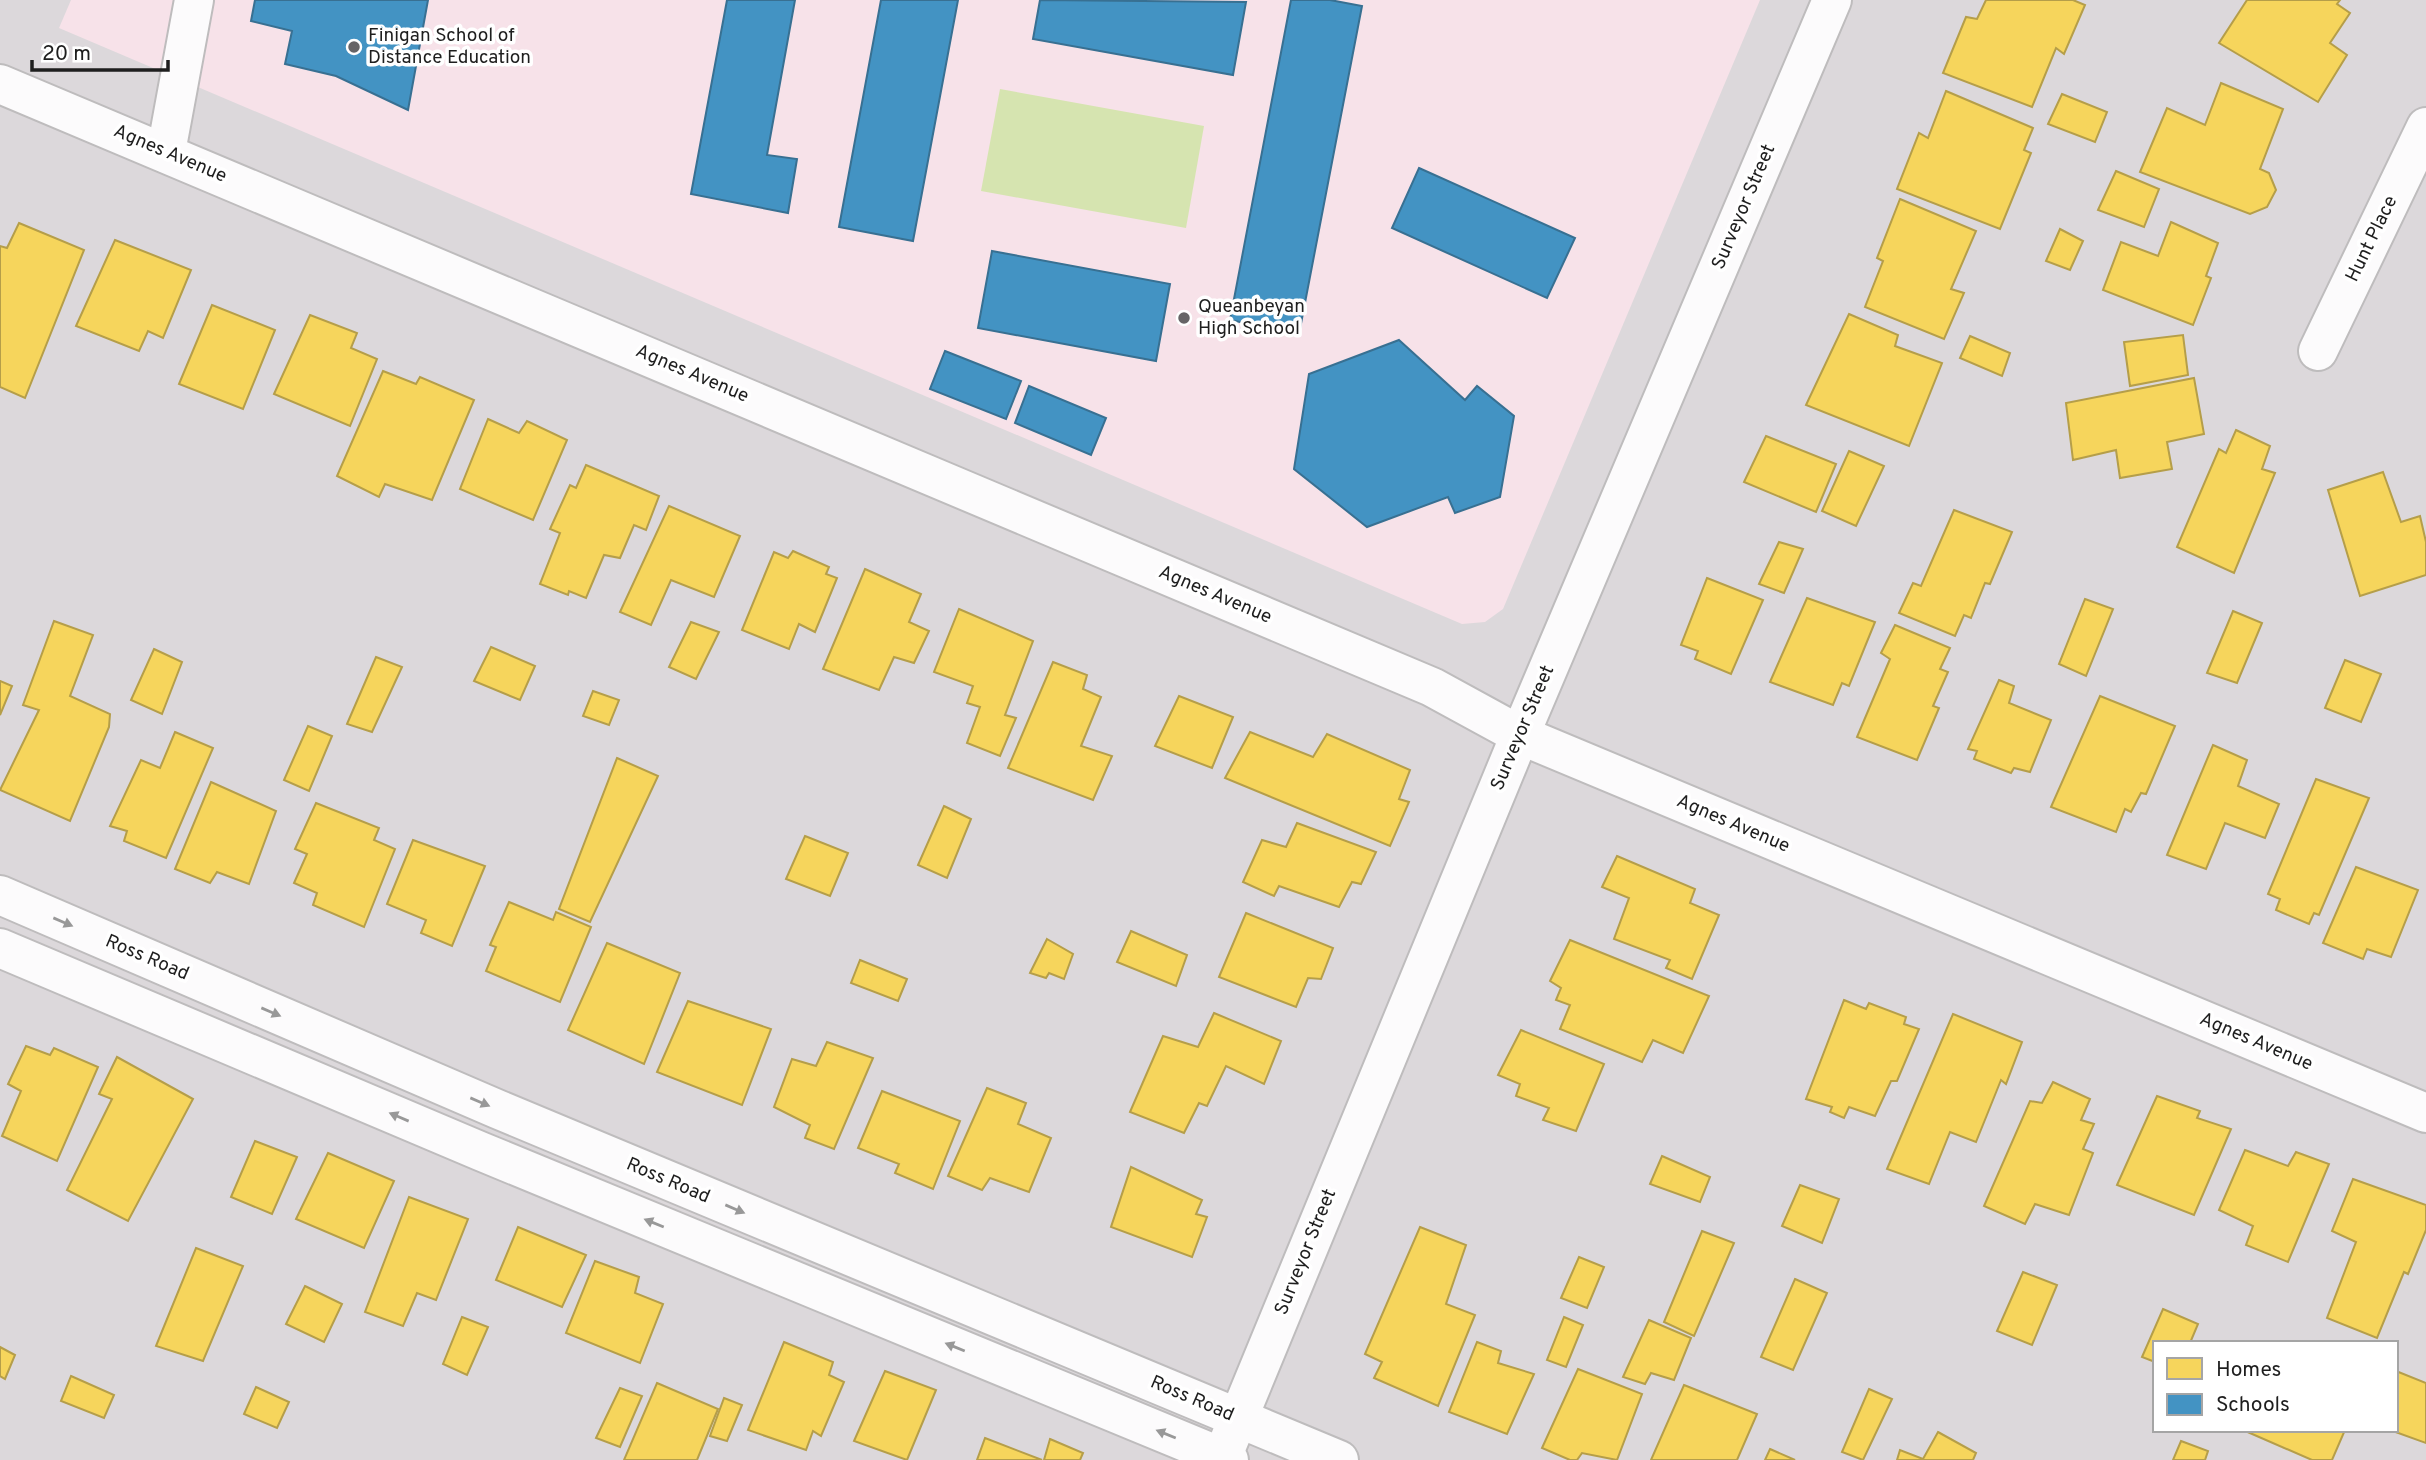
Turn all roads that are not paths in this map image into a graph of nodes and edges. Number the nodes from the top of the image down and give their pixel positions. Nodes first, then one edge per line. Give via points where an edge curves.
1 (194, 0) edge
2 (1832, 0) edge
3 (0, 84) edge
4 (2426, 127) edge
5 (166, 152) junction
6 (2318, 351) dead end
7 (1520, 734) junction
8 (0, 895) edge
9 (0, 947) edge
10 (2426, 1113) edge
11 (1238, 1418) junction
12 (1224, 1459) edge
13 (1339, 1460) edge

1 - 5 street
2 - 7 street, Surveyor Street
3 - 5 street, Agnes Avenue
4 - 6 street, Hunt Place
5 - 7 street, Agnes Avenue via 1432,687
7 - 10 street, Agnes Avenue
7 - 11 street, Surveyor Street
8 -> 11 street, Ross Road via 497,1109
12 -> 9 street
11 - 12 street, Surveyor Street
11 - 13 street, Ross Road

